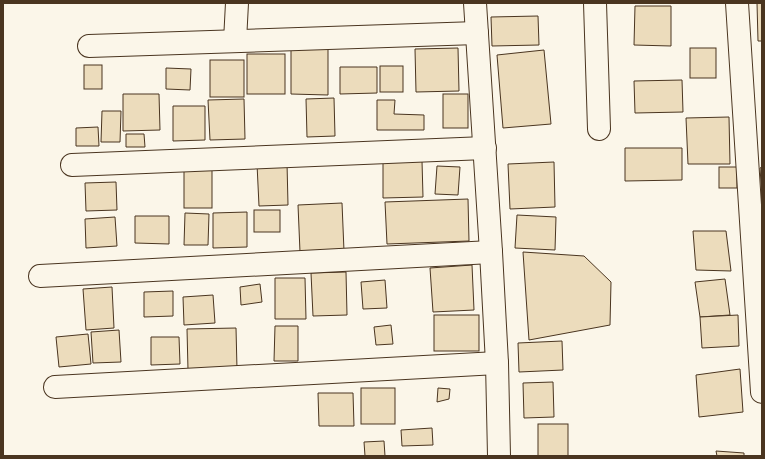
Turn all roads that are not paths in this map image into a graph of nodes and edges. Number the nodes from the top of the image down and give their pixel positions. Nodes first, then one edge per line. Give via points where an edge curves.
1 (237, 3) edge
2 (475, 3) edge
3 (595, 3) edge
4 (737, 3) edge
5 (477, 33) junction
6 (235, 40) junction
7 (89, 46) dead end
8 (599, 129) dead end
9 (485, 148) junction
10 (72, 165) dead end
11 (491, 252) junction
12 (40, 276) dead end
13 (497, 363) junction
14 (54, 387) dead end
15 (762, 392) edge
16 (499, 456) edge

1 - 6 street
2 - 5 street
3 - 8 street
4 - 15 street
5 - 6 street
5 - 9 street
6 - 7 street
9 - 10 street
9 - 11 street
11 - 12 street
11 - 13 street
13 - 14 street
13 - 16 street

